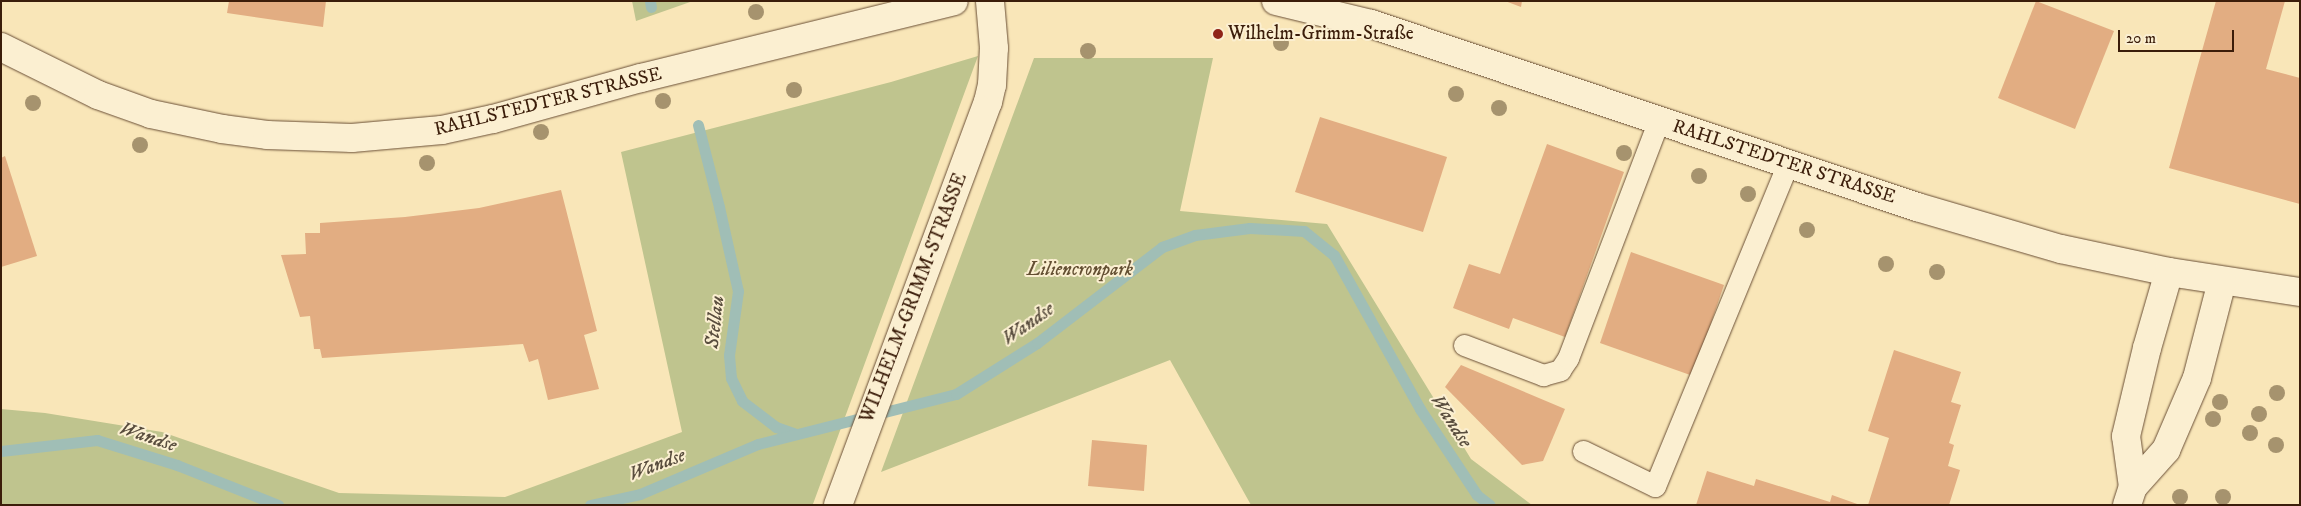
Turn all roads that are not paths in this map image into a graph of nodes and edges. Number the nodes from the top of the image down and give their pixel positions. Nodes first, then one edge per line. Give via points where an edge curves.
1 (954, 1) edge
2 (990, 1) edge
3 (1276, 1) edge
4 (1, 47) edge
5 (1658, 120) junction
6 (1788, 163) junction
7 (2169, 272) junction
8 (2222, 281) junction
9 (2300, 292) edge
10 (1464, 345) dead end
11 (1583, 451) dead end
12 (2130, 496) edge
13 (838, 505) edge

1 - 4 main road, RAHLSTEDTER STRASSE via 641,78 493,120 442,130 352,138 267,135 151,114 98,95
2 - 13 main road, WILHELM-GRIMM-STRASSE via 994,48 988,102
3 - 5 main road, RAHLSTEDTER STRASSE via 1371,24
5 - 6 main road, RAHLSTEDTER STRASSE
5 - 10 lane via 1568,358 1560,370 1543,375
6 - 7 main road, RAHLSTEDTER STRASSE via 1917,207 2060,249
6 - 11 lane via 1655,486
7 - 8 main road, RAHLSTEDTER STRASSE
7 - 12 main road via 2126,436
8 - 9 main road, RAHLSTEDTER STRASSE
8 - 12 main road via 2197,378 2166,450

